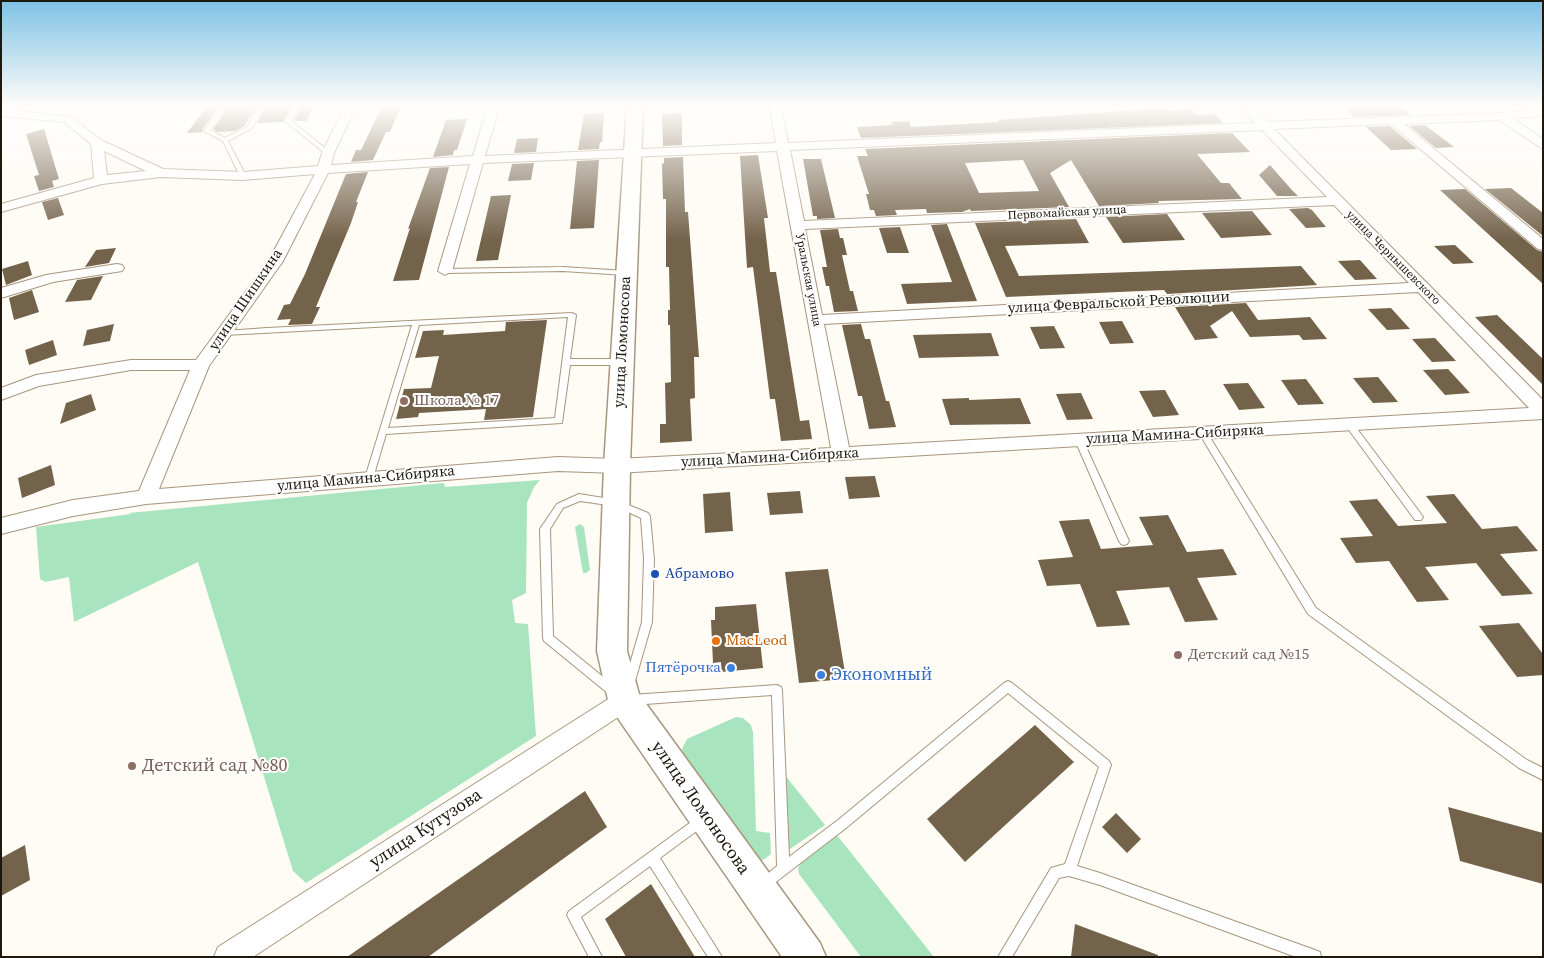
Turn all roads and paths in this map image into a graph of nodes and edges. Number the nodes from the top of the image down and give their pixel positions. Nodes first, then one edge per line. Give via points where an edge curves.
1 (97, 150) edge
2 (111, 150) edge
3 (230, 150) edge
4 (324, 150) edge
5 (330, 150) edge
6 (481, 150) edge
7 (690, 150) edge
8 (784, 150) edge
9 (1287, 150) edge
10 (1428, 150) edge
11 (633, 152) junction
12 (328, 153) junction
13 (478, 160) junction
14 (324, 168) junction
15 (161, 173) junction
16 (242, 176) junction
17 (101, 180) junction
18 (1336, 201) junction
19 (1, 208) edge
20 (797, 225) junction
21 (1543, 246) edge
22 (117, 268) dead end
23 (445, 271) joint
24 (627, 273) junction
25 (1422, 287) junction
26 (1, 293) edge
27 (816, 320) junction
28 (416, 323) junction
29 (224, 333) junction
30 (566, 362) junction
31 (622, 362) junction
32 (201, 365) junction
33 (1, 394) edge
34 (1543, 412) edge
35 (1348, 424) junction
36 (383, 431) junction
37 (1203, 433) junction
38 (1079, 440) junction
39 (841, 454) junction
40 (617, 466) junction
41 (369, 478) junction
42 (146, 497) junction
43 (616, 504) junction
44 (1418, 517) dead end
45 (1, 526) edge
46 (1124, 541) dead end
47 (624, 700) junction
48 (1543, 774) edge
49 (706, 816) junction
50 (652, 857) junction
51 (1069, 870) junction
52 (770, 879) junction
53 (228, 957) edge
54 (596, 957) edge
55 (716, 957) edge
56 (806, 957) edge
57 (1004, 957) edge
58 (1315, 957) edge

1 - 17 street
2 - 15 street
3 - 16 lane
4 - 12 lane
5 - 12 street, улица Шишкина
6 - 13 street
7 - 11 street
8 - 20 street, Уральская улица
9 - 18 street, улица Чернышевского
10 - 21 street
11 - 13 street
11 - 24 street, улица Ломоносова
12 - 14 street, улица Шишкина
13 - 14 street
13 - 23 street
14 - 16 street
14 - 29 street, улица Шишкина via 276,261
15 - 16 street
15 - 17 street
17 - 19 street
18 - 20 street, Первомайская улица
18 - 25 street, улица Чернышевского
20 - 27 street, Уральская улица
22 - 26 street via 51,278
23 - 24 lane via 563,268
24 - 31 street, улица Ломоносова
25 - 27 street, улица Февральской Революции
25 - 34 street, улица Чернышевского
27 - 39 street, Уральская улица
28 - 29 lane
28 - 30 lane via 572,315
28 - 36 lane
29 - 32 street, улица Шишкина
30 - 31 lane
30 - 36 lane via 559,421
31 - 40 street, улица Ломоносова
32 - 33 street via 132,365 36,381
32 - 42 street, улица Шишкина
34 - 35 street, улица Мамина-Сибиряка
35 - 37 street, улица Мамина-Сибиряка
35 - 44 lane
36 - 41 lane
37 - 38 street, улица Мамина-Сибиряка
37 - 48 lane via 1312,611 1523,764
38 - 39 street, улица Мамина-Сибиряка
38 - 46 lane
39 - 40 street, улица Мамина-Сибиряка
40 - 41 street, улица Мамина-Сибиряка via 558,464
40 - 43 street, улица Ломоносова
41 - 42 street, улица Мамина-Сибиряка
42 - 45 street, улица Мамина-Сибиряка via 73,508
43 - 47 street, улица Ломоносова via 612,650
43 - 47 lane via 645,516 648,559 647,622
43 - 47 lane via 579,497 560,506 545,529 545,595 548,638
47 - 49 street, улица Ломоносова
47 - 52 lane via 777,690
47 - 53 street, улица Кутузова
49 - 50 lane
49 - 52 street, улица Ломоносова
50 - 54 lane via 573,915
50 - 55 lane
51 - 52 lane via 1105,765 1008,686 842,824
51 - 57 lane via 1054,872
51 - 58 lane
52 - 56 street, улица Ломоносова

